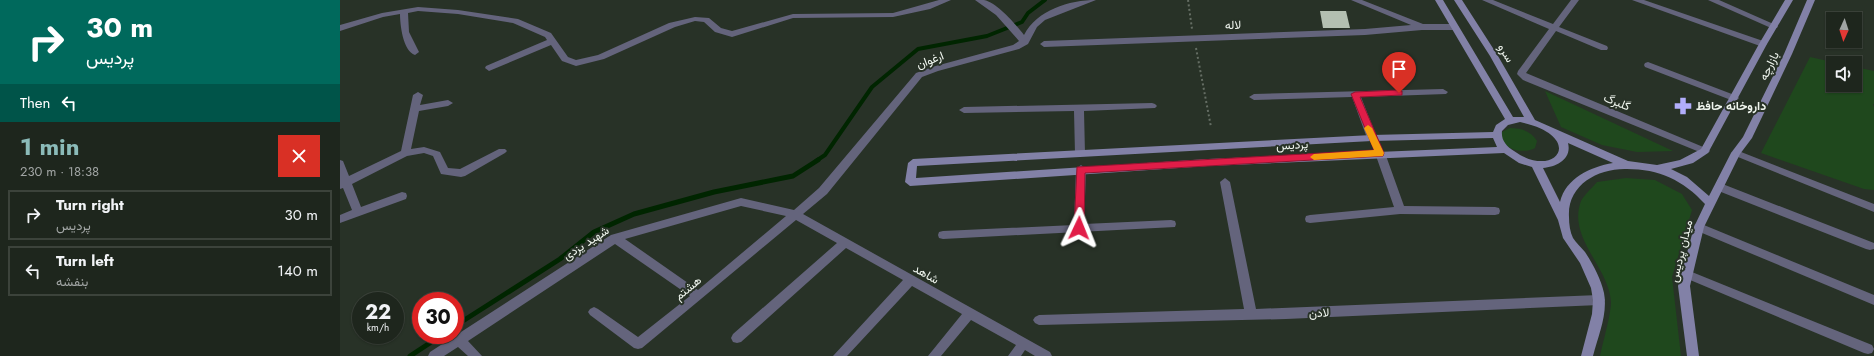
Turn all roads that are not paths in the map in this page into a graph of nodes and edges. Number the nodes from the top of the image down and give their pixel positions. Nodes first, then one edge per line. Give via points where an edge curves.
1 (947, 0) edge
2 (979, 0) edge
3 (1092, 0) edge
4 (1355, 0) edge
5 (1439, 0) edge
6 (1458, 0) edge
7 (1486, 0) edge
8 (1575, 0) edge
9 (1636, 0) edge
10 (1712, 0) edge
11 (1789, 0) edge
12 (1811, 0) edge
13 (404, 11) junction
14 (1774, 26) junction
15 (1422, 27) junction
16 (1455, 27) junction
17 (1554, 27) junction
18 (340, 28) edge
19 (552, 41) junction
20 (1026, 42) junction
21 (1044, 44) dead end
22 (1763, 44) junction
23 (1604, 48) dead end
24 (415, 52) dead end
25 (1648, 64) dead end
26 (489, 68) dead end
27 (1442, 92) dead end
28 (1355, 94) junction
29 (418, 95) dead end
30 (1254, 97) dead end
31 (1734, 98) junction
32 (448, 103) dead end
33 (1152, 106) dead end
34 (1079, 107) junction
35 (415, 109) junction
36 (964, 110) dead end
37 (1510, 120) junction
38 (1531, 121) junction
39 (1554, 132) junction
40 (1497, 135) junction
41 (1372, 138) junction
42 (1505, 150) junction
43 (502, 151) dead end
44 (1705, 151) junction
45 (405, 153) junction
46 (1380, 153) junction
47 (1736, 153) junction
48 (1080, 154) junction
49 (340, 164) edge
50 (1536, 164) junction
51 (1627, 165) junction
52 (1656, 169) junction
53 (1081, 170) junction
54 (1225, 182) dead end
55 (343, 184) edge
56 (1720, 187) junction
57 (402, 196) dead end
58 (1710, 203) junction
59 (1874, 208) edge
60 (1400, 210) junction
61 (358, 211) junction
62 (1495, 211) dead end
63 (794, 214) junction
64 (340, 219) edge
65 (1310, 219) dead end
66 (1563, 219) junction
67 (1171, 224) dead end
68 (1698, 227) junction
69 (1079, 228) junction
70 (943, 235) dead end
71 (615, 238) junction
72 (844, 242) junction
73 (1870, 246) dead end
74 (1687, 274) junction
75 (910, 280) junction
76 (698, 296) junction
77 (1599, 300) junction
78 (1874, 300) edge
79 (594, 312) dead end
80 (969, 314) junction
81 (1251, 314) junction
82 (1039, 320) dead end
83 (464, 337) edge
84 (737, 338) dead end
85 (453, 344) edge
86 (463, 344) edge
87 (1023, 344) junction
88 (1868, 349) dead end
89 (434, 356) edge
90 (476, 356) edge
91 (839, 356) edge
92 (934, 356) edge
93 (1014, 356) edge
94 (1046, 356) edge
95 (1587, 356) edge
96 (1693, 356) edge

1 - 19 street via 893,15 792,16 732,34 718,30 706,20 695,19 672,24 601,56 576,63 566,59
2 - 20 street via 1008,21
3 - 20 street via 1059,10 1037,22
4 - 15 street
5 - 16 street
6 - 38 street, سرو
7 - 17 street
8 - 17 street
9 - 22 street
10 - 14 street
11 - 14 street, بازارچه
12 - 47 street, بازارچه via 1747,138
13 - 18 street
13 - 19 street via 418,9 458,12 515,21 548,35
13 - 24 street via 405,32
14 - 22 street, بازارچه
15 - 16 street
15 - 21 street, لاله via 1365,32
16 - 37 street
17 - 23 street
17 - 44 street, گلبرگ via 1521,74
19 - 26 street
20 - 63 street, ارغوان via 1016,48 919,75 822,191
22 - 31 street, بازارچه
25 - 31 street
27 - 28 street
28 - 30 street
28 - 41 street
29 - 35 street
31 - 44 street, بازارچه
32 - 35 street
33 - 34 street
34 - 36 street
34 - 48 street
35 - 45 street
37 - 38 street
37 - 40 street via 1498,129
38 - 39 street via 1542,124
39 - 50 street via 1563,143 1562,157 1556,161
39 - 51 street
40 - 41 street, پردیس
40 - 42 street
41 - 46 street
41 - 48 street, پردیس
42 - 46 street, پردیس
42 - 50 street
43 - 45 street via 461,173 445,171 437,154 424,150
44 - 52 street, بازارچه via 1695,159 1679,165
45 - 55 street
46 - 53 street, پردیس
46 - 60 street
47 - 56 street, بازارچه
47 - 59 street
48 - 53 street
48 - 53 street, پردیس via 913,163 910,182
49 - 55 street
50 - 66 street
51 - 52 street
51 - 66 street via 1607,168 1576,182 1568,192
52 - 58 street via 1684,178 1698,188
53 - 69 street
54 - 81 street
55 - 61 street
56 - 58 street, بازارچه
56 - 73 street
57 - 61 street
58 - 68 street, میدان پردیس
60 - 62 street
60 - 65 street
61 - 64 street
63 - 71 street, شهید یزدی via 742,202
63 - 72 street, شاهد
63 - 76 street, هشتم
66 - 77 street via 1569,240 1581,255 1592,276
67 - 69 street
68 - 74 street, میدان پردیس
68 - 78 street
69 - 70 street
71 - 76 street
71 - 83 street, شهید یزدی
72 - 75 street, شاهد
72 - 84 street
74 - 88 street
74 - 96 street, میدان پردیس via 1684,286
75 - 80 street, شاهد
75 - 91 street
76 - 79 street, هشتم via 638,344
77 - 81 street, لادن
77 - 95 street
80 - 87 street, شاهد
80 - 92 street
81 - 82 street, لادن
85 - 89 street, شهید یزدی
86 - 90 street
87 - 93 street
87 - 94 street, شاهد

